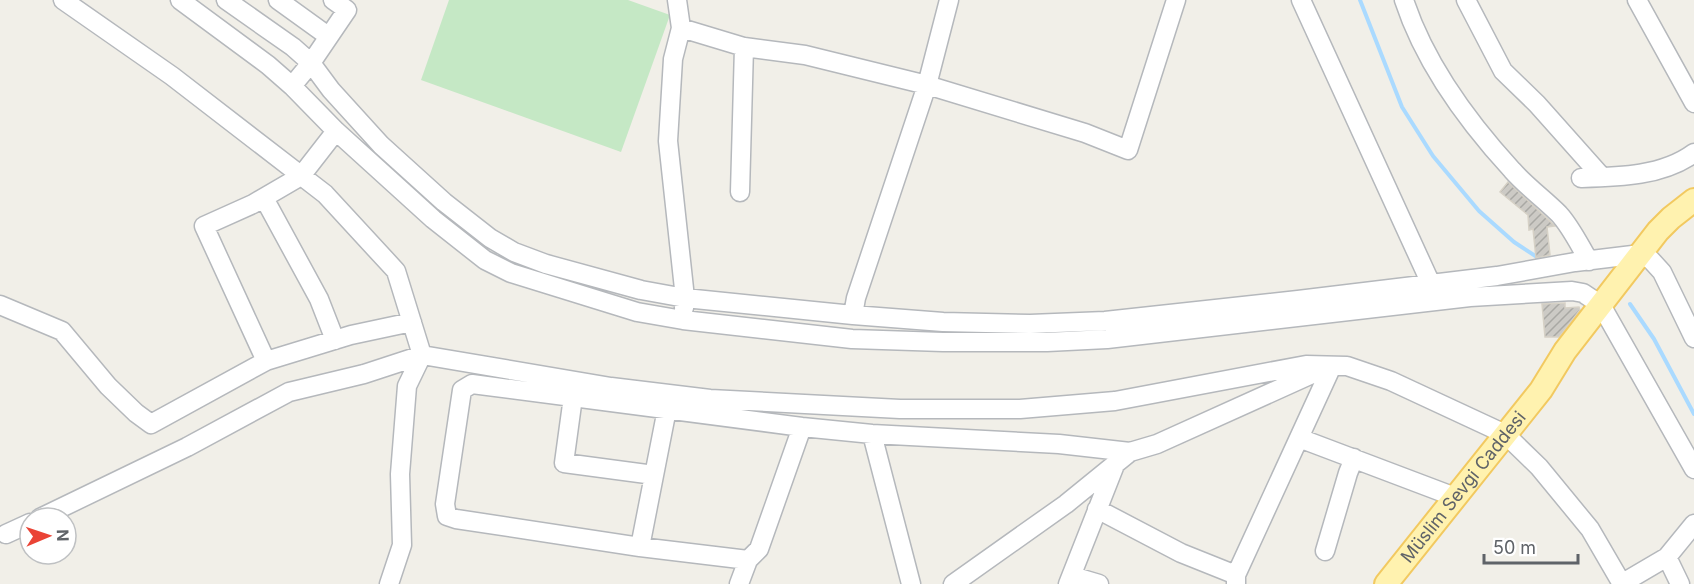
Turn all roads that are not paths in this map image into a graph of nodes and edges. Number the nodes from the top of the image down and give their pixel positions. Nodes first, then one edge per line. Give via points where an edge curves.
1 (63, 0) edge
2 (180, 0) edge
3 (226, 0) edge
4 (279, 0) edge
5 (333, 0) edge
6 (677, 0) edge
7 (949, 0) edge
8 (1176, 0) edge
9 (1301, 0) edge
10 (1404, 0) edge
11 (1466, 0) edge
12 (1636, 0) edge
13 (681, 28) junction
14 (328, 36) junction
15 (744, 47) junction
16 (311, 63) junction
17 (927, 85) junction
18 (292, 86) junction
19 (1694, 103) edge
20 (333, 136) junction
21 (1694, 153) edge
22 (301, 176) junction
23 (1602, 177) junction
24 (1581, 178) dead end
25 (740, 192) dead end
26 (264, 198) junction
27 (1692, 202) edge
28 (1646, 257) junction
29 (1589, 261) junction
30 (1431, 284) junction
31 (685, 298) junction
32 (0, 305) edge
33 (1604, 310) junction
34 (853, 315) junction
35 (682, 320) junction
36 (412, 322) junction
37 (1694, 338) edge
38 (334, 340) junction
39 (422, 355) junction
40 (266, 361) junction
41 (1331, 366) junction
42 (573, 397) junction
43 (667, 409) junction
44 (802, 427) junction
45 (872, 434) junction
46 (1505, 434) junction
47 (1299, 438) junction
48 (1123, 458) junction
49 (1354, 458) junction
50 (1694, 469) edge
51 (654, 475) junction
52 (1455, 497) junction
53 (64, 506) edge
54 (1097, 509) junction
55 (1694, 524) edge
56 (18, 528) edge
57 (6, 534) dead end
58 (640, 547) junction
59 (1326, 551) dead end
60 (1667, 557) junction
61 (748, 560) junction
62 (1236, 579) edge
63 (1070, 580) edge
64 (389, 584) edge
65 (739, 584) edge
66 (911, 584) edge
67 (953, 584) edge
68 (1099, 584) edge
69 (1386, 584) edge
70 (1622, 584) edge
71 (1680, 584) edge

1 - 22 street via 172,76
2 - 18 street
3 - 16 street
4 - 14 street
5 - 14 street via 347,10
6 - 13 street
7 - 17 street
8 - 17 street via 1128,150
9 - 30 street
10 - 29 street via 1412,26 1448,90 1514,173 1561,216
11 - 23 street via 1503,71
12 - 19 street
13 - 15 street
13 - 31 street via 673,59 668,141
14 - 16 street
15 - 17 street via 806,54
15 - 25 street
16 - 18 street
16 - 31 street via 381,145 490,238 546,264
17 - 34 street
18 - 20 street
20 - 22 street
20 - 35 street via 485,260 511,273 625,309
21 - 23 street via 1668,167
22 - 26 street
22 - 36 street via 325,194 396,271
23 - 24 street
26 - 38 street via 320,299
26 - 40 street via 204,226
27 - 28 main road, Müslim Sevgi Caddesi via 1672,235
28 - 29 street
28 - 33 main road, Müslim Sevgi Caddesi
28 - 37 street via 1667,280
29 - 30 street
30 - 34 street via 1105,321 943,322
31 - 34 street
31 - 35 street
32 - 40 street via 62,331 108,386 152,424
33 - 35 street via 1583,293 1530,292 1107,339 1047,342 852,339
33 - 46 main road, Müslim Sevgi Caddesi via 1574,358
33 - 50 street
36 - 38 street
36 - 39 street
38 - 40 street
39 - 41 street via 611,387 710,399 900,410 1020,409 1115,401 1306,365
39 - 53 street via 289,392
39 - 64 street via 407,387 400,474 402,545
41 - 46 street via 1347,366 1391,381
41 - 47 street
41 - 48 street
42 - 43 street
42 - 51 street via 564,464
42 - 58 street via 472,384 462,390 445,504 447,516
43 - 44 street
43 - 51 street
44 - 45 street
44 - 61 street via 759,549
45 - 48 street via 1059,444
45 - 66 street
46 - 52 main road, Müslim Sevgi Caddesi
46 - 70 street via 1539,467 1590,529
47 - 49 street
47 - 62 street
48 - 54 street
48 - 67 street via 1066,504
49 - 52 street
49 - 59 street
51 - 58 street
52 - 69 main road, Müslim Sevgi Caddesi
54 - 62 street
54 - 63 street
55 - 60 street
56 - 57 street
58 - 61 street
60 - 70 street
60 - 71 street
61 - 65 street
63 - 68 street

